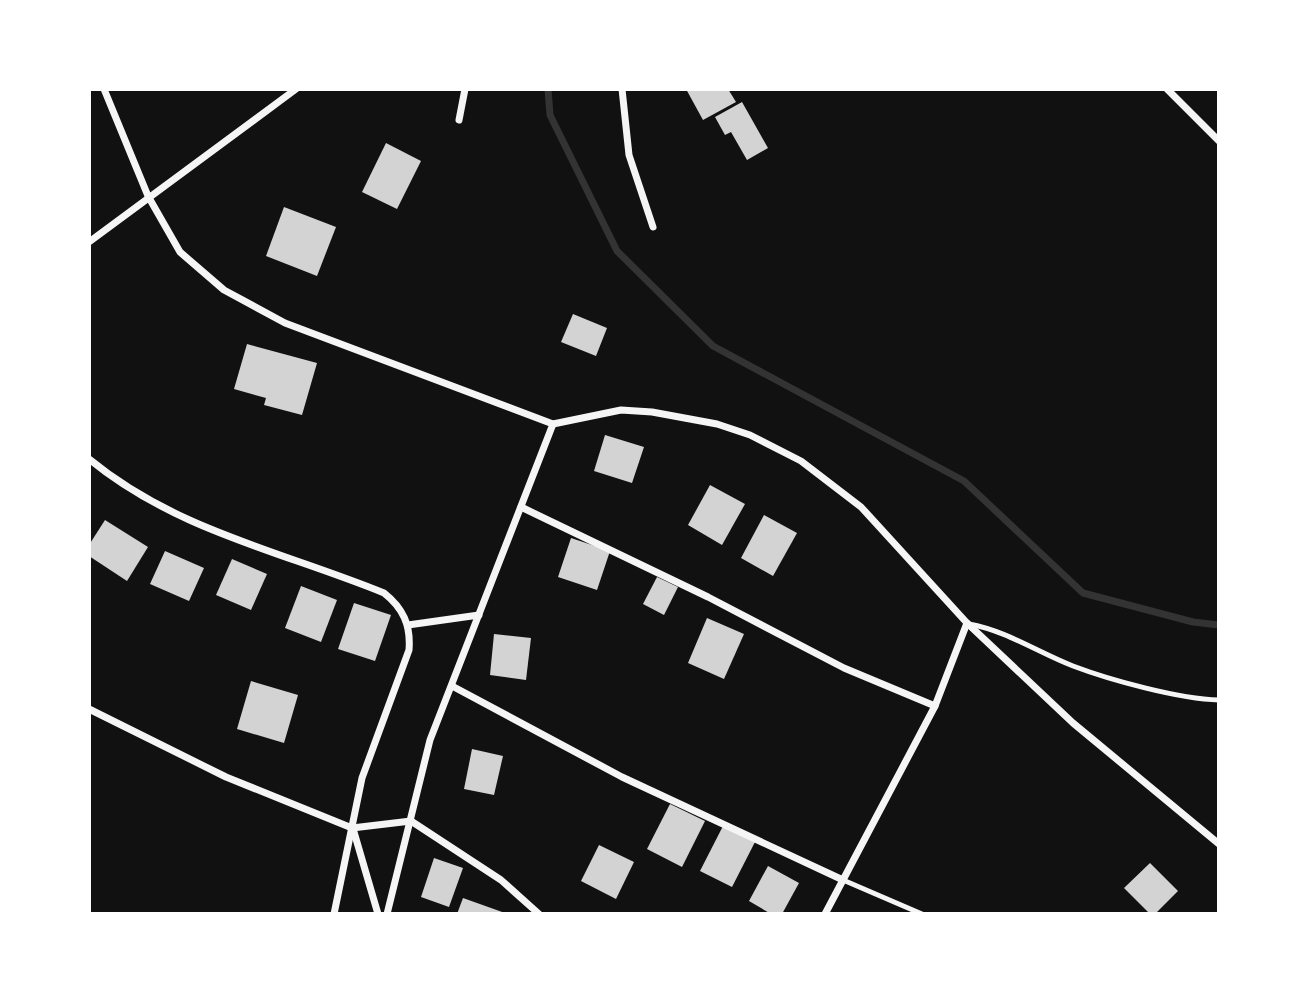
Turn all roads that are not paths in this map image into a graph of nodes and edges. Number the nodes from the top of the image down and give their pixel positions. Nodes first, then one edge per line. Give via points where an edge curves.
1 (104, 89) edge
2 (296, 89) edge
3 (466, 89) edge
4 (622, 89) edge
5 (1167, 89) edge
6 (459, 120) dead end
7 (1219, 141) edge
8 (149, 196) junction
9 (653, 227) dead end
10 (89, 242) edge
11 (552, 424) junction
12 (89, 458) edge
13 (520, 507) junction
14 (479, 615) junction
15 (967, 623) junction
16 (408, 625) junction
17 (452, 686) junction
18 (1219, 700) edge
19 (935, 706) junction
20 (91, 713) edge
21 (411, 821) junction
22 (352, 828) junction
23 (1219, 844) edge
24 (843, 880) junction
25 (334, 914) edge
26 (378, 914) edge
27 (387, 914) edge
28 (539, 914) edge
29 (825, 914) edge
30 (922, 914) edge

1 - 8 street
2 - 8 street
3 - 6 street
4 - 9 street via 629,155
5 - 7 street
8 - 10 street
8 - 11 street via 180,252 243,303
11 - 13 street
11 - 15 street via 621,410 652,412 717,425 776,447 832,482 861,507
12 - 16 street via 130,490 191,523 384,593
13 - 14 street
13 - 19 street via 844,668
14 - 16 street
14 - 17 street
15 - 18 lane via 994,628 1073,666 1159,690
15 - 19 street
15 - 23 street via 1073,723
16 - 22 street via 409,650 362,778
17 - 21 street via 430,740
17 - 24 street via 622,777
19 - 24 street
20 - 22 street via 226,777
21 - 22 street
21 - 27 street
21 - 28 street via 501,880
22 - 25 street
22 - 26 street
24 - 29 street
24 - 30 lane

